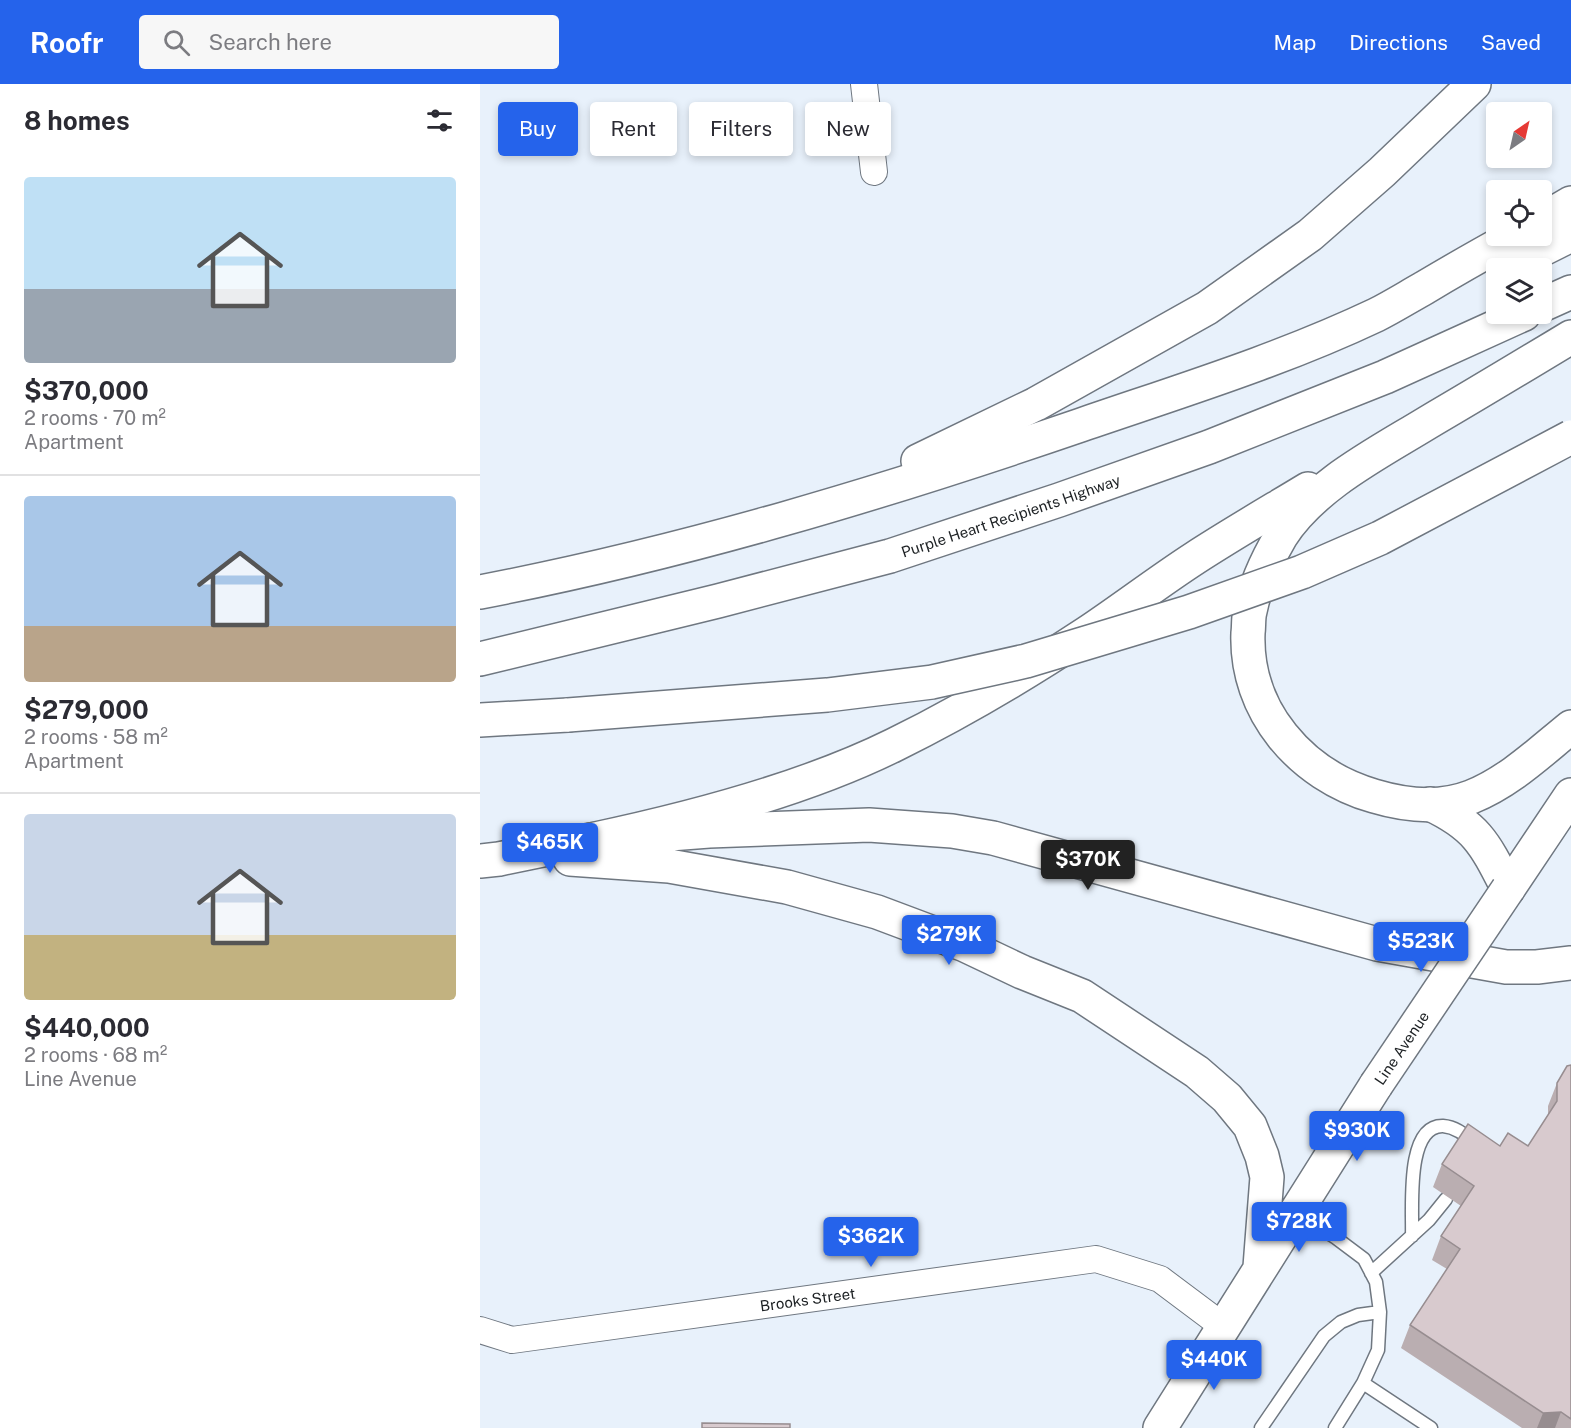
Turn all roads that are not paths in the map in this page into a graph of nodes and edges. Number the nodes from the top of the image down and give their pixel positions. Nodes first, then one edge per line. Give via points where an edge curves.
1 (864, 84) edge
2 (1474, 84) edge
3 (874, 172) dead end
4 (1571, 203) edge
5 (1552, 214) edge
6 (1571, 234) edge
7 (1497, 246) edge
8 (1524, 258) edge
9 (1486, 277) edge
10 (1571, 292) edge
11 (1552, 301) edge
12 (1377, 314) junction
13 (1502, 324) edge
14 (1571, 337) edge
15 (1571, 437) edge
16 (1357, 466) junction
17 (799, 513) junction
18 (480, 592) edge
19 (480, 659) edge
20 (480, 720) edge
21 (1571, 727) edge
22 (1571, 795) edge
23 (1430, 804) junction
24 (591, 840) junction
25 (489, 860) edge
26 (1508, 889) junction
27 (1571, 963) edge
28 (1472, 1160) edge
29 (1446, 1199) dead end
30 (1295, 1212) junction
31 (1412, 1236) junction
32 (1260, 1267) junction
33 (1371, 1273) junction
34 (1380, 1312) junction
35 (1224, 1328) junction
36 (480, 1330) edge
37 (1363, 1383) junction
38 (1160, 1428) edge
39 (1261, 1428) edge
40 (1335, 1428) edge
41 (1431, 1428) edge

1 - 3 street
2 - 17 main road via 1310,235 1207,308 1036,404
4 - 5 main road
6 - 8 main road
7 - 12 main road
9 - 12 main road via 1437,298
10 - 11 main road
12 - 17 main road via 1272,358 1171,394 967,464
13 - 19 main road, Purple Heart Recipients Highway via 1209,447 1014,515 878,559
14 - 16 main road
15 - 20 main road, bridge via 1380,538 1302,572 1026,662 932,682 839,693
16 - 23 main road via 1297,516 1263,571 1250,612 1248,647 1252,680 1266,714 1287,743 1315,767 1360,792 1396,802
16 - 24 main road via 1310,488 1196,558 1023,674 893,746 827,774 745,801
17 - 18 main road via 548,579
21 - 23 main road via 1500,782 1470,797
22 - 26 main road, Line Avenue
23 - 26 main road via 1454,815 1477,835
24 - 25 main road
24 - 27 main road via 869,825 952,831 1004,841 1377,944 1506,967
25 - 32 main road via 613,861 669,866 787,887 878,912 1082,996 1197,1072 1227,1098 1250,1126 1267,1177
26 - 30 main road, Line Avenue, bridge
28 - 31 lane via 1474,1144 1465,1134 1450,1126 1428,1130 1421,1139 1415,1162
29 - 31 lane
30 - 32 main road, Line Avenue
30 - 33 lane via 1364,1259
31 - 33 lane
32 - 35 main road, Line Avenue
33 - 34 lane
34 - 37 lane via 1378,1350
34 - 39 lane via 1341,1322 1324,1336
35 - 36 street, Brooks Street via 1161,1279 1096,1259 512,1340
35 - 38 main road, Line Avenue
37 - 40 lane
37 - 41 lane

